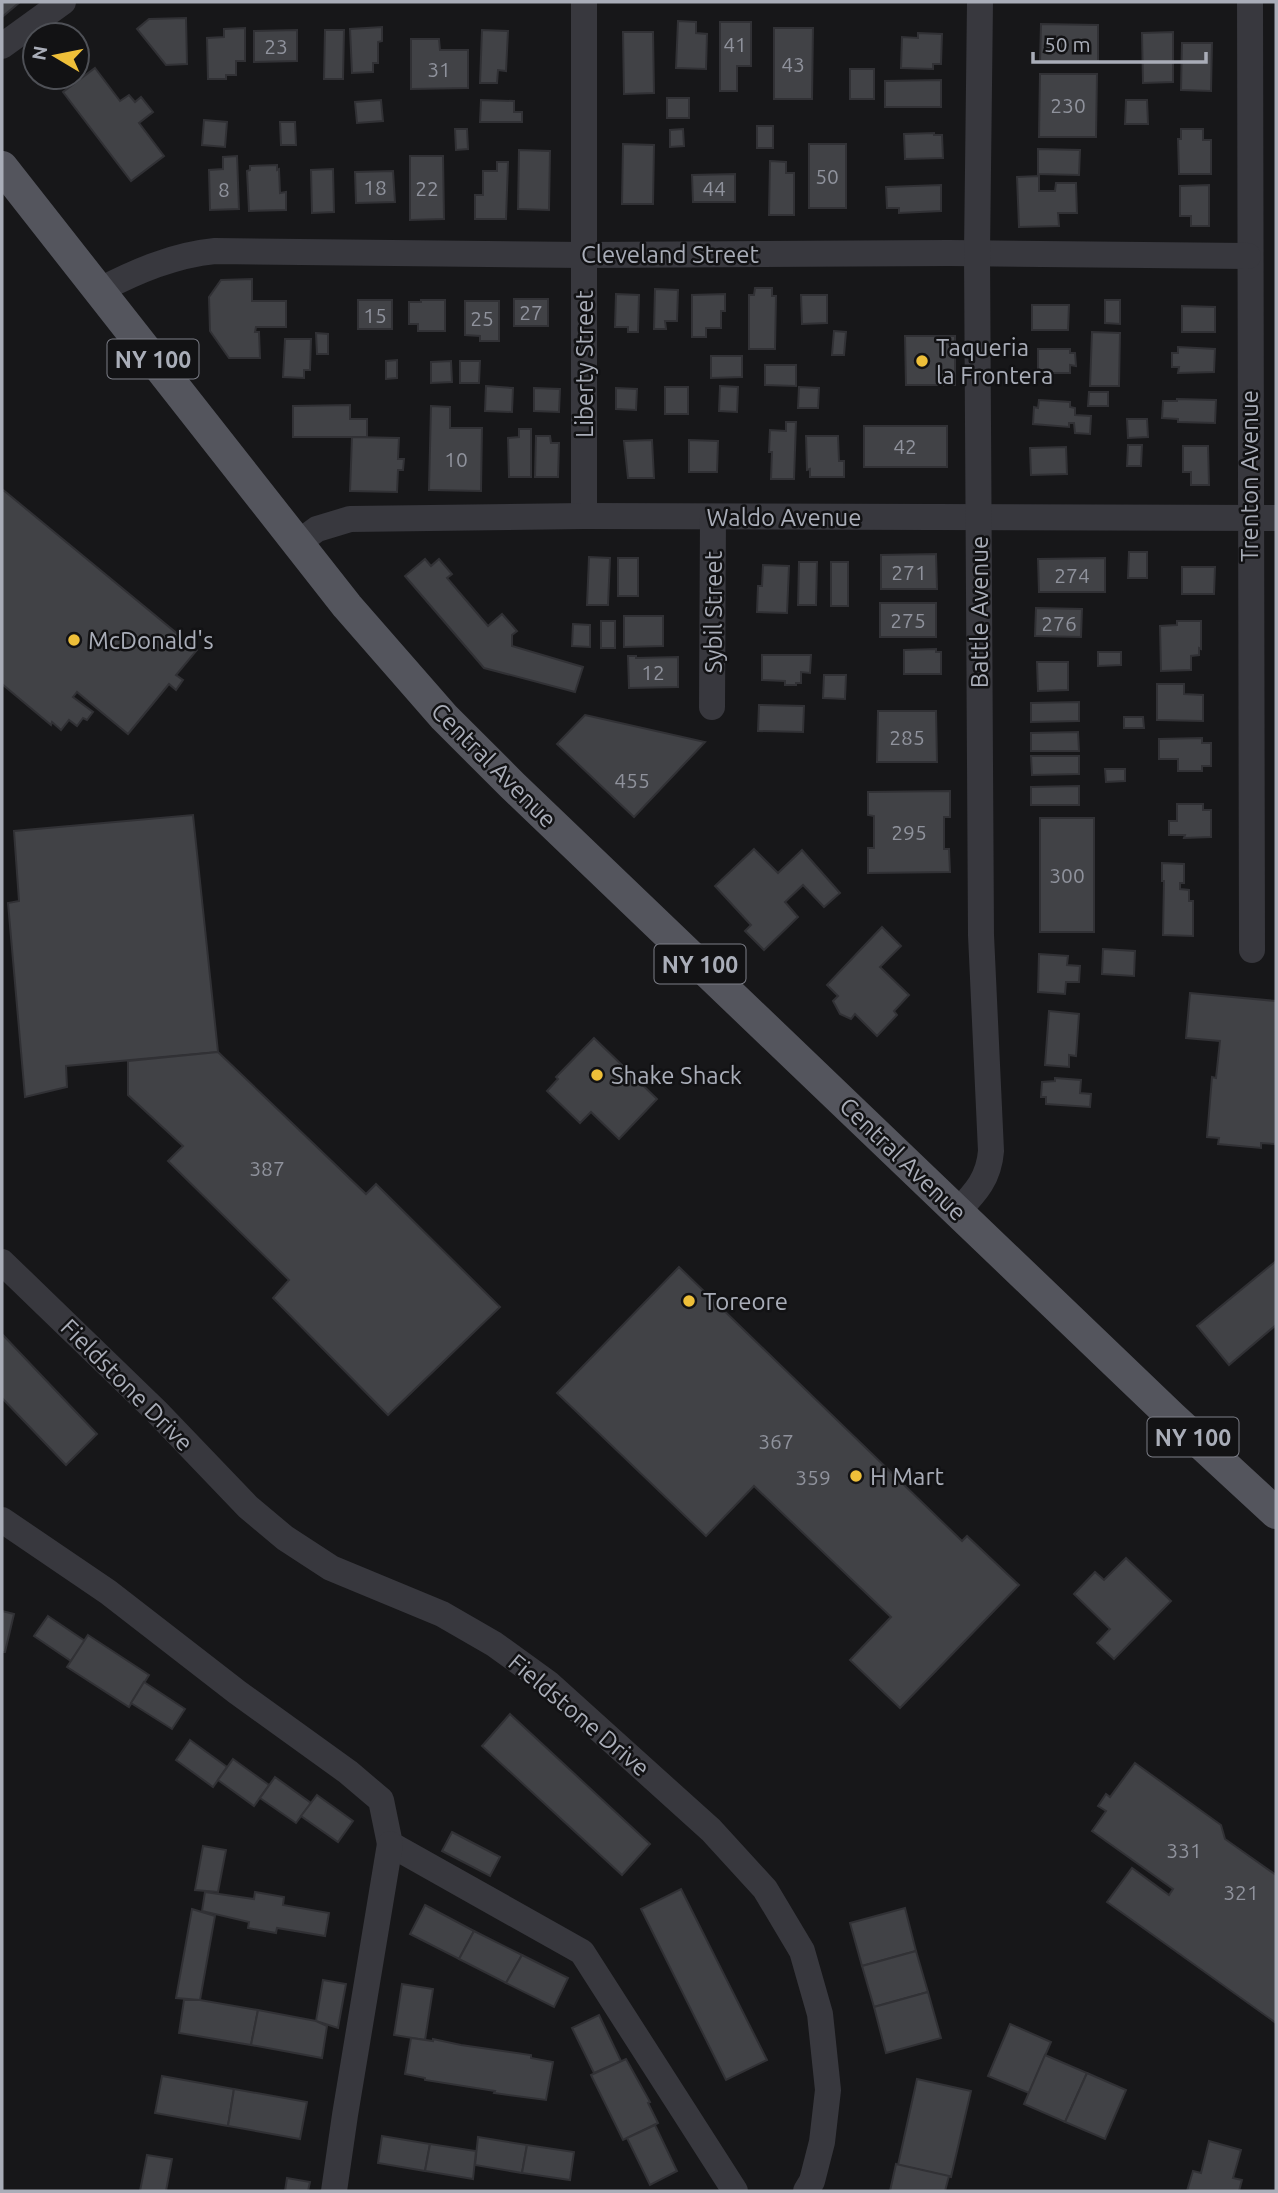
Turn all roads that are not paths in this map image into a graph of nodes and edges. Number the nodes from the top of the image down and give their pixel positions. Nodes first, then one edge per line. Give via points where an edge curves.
1 (63, 2) edge
2 (584, 2) edge
3 (980, 2) edge
4 (1250, 2) edge
5 (2, 46) edge
6 (2, 167) edge
7 (977, 253) junction
8 (584, 255) junction
9 (1248, 256) junction
10 (100, 290) junction
11 (584, 516) junction
12 (713, 517) junction
13 (979, 517) junction
14 (1250, 518) junction
15 (1276, 518) edge
16 (298, 543) junction
17 (712, 707) dead end
18 (1252, 950) dead end
19 (958, 1211) junction
20 (2, 1262) edge
21 (1276, 1513) edge
22 (2, 1520) edge
23 (390, 1844) junction
24 (334, 2191) edge
25 (735, 2191) edge
26 (806, 2191) edge

1 - 5 street
2 - 8 street, Liberty Street
3 - 7 street, Battle Avenue
4 - 9 street, Trenton Avenue
6 - 10 main road, Central Avenue / NY 100
7 - 8 street, Cleveland Street
7 - 9 street, Cleveland Street
7 - 13 street, Battle Avenue
8 - 10 street, Cleveland Street via 215,251 179,257
8 - 11 street, Liberty Street
9 - 14 street, Trenton Avenue
10 - 16 main road, Central Avenue / NY 100
11 - 12 street, Waldo Avenue
11 - 16 street, Waldo Avenue via 350,519 317,529
12 - 13 street, Waldo Avenue
12 - 17 street, Sybil Street
13 - 14 street, Waldo Avenue
13 - 19 street, Battle Avenue via 981,934 991,1151 984,1181
14 - 15 street, Waldo Avenue
14 - 18 street, Trenton Avenue
16 - 19 main road, Central Avenue / NY 100 via 444,717
19 - 21 main road, Central Avenue / NY 100
20 - 26 street, Fieldstone Drive via 248,1507 285,1538 331,1568 442,1614 495,1644 548,1683 711,1830 765,1889 802,1951 820,2014 828,2090 822,2142
22 - 23 street via 108,1592 348,1772 381,1800
23 - 24 street
23 - 25 street via 582,1952

